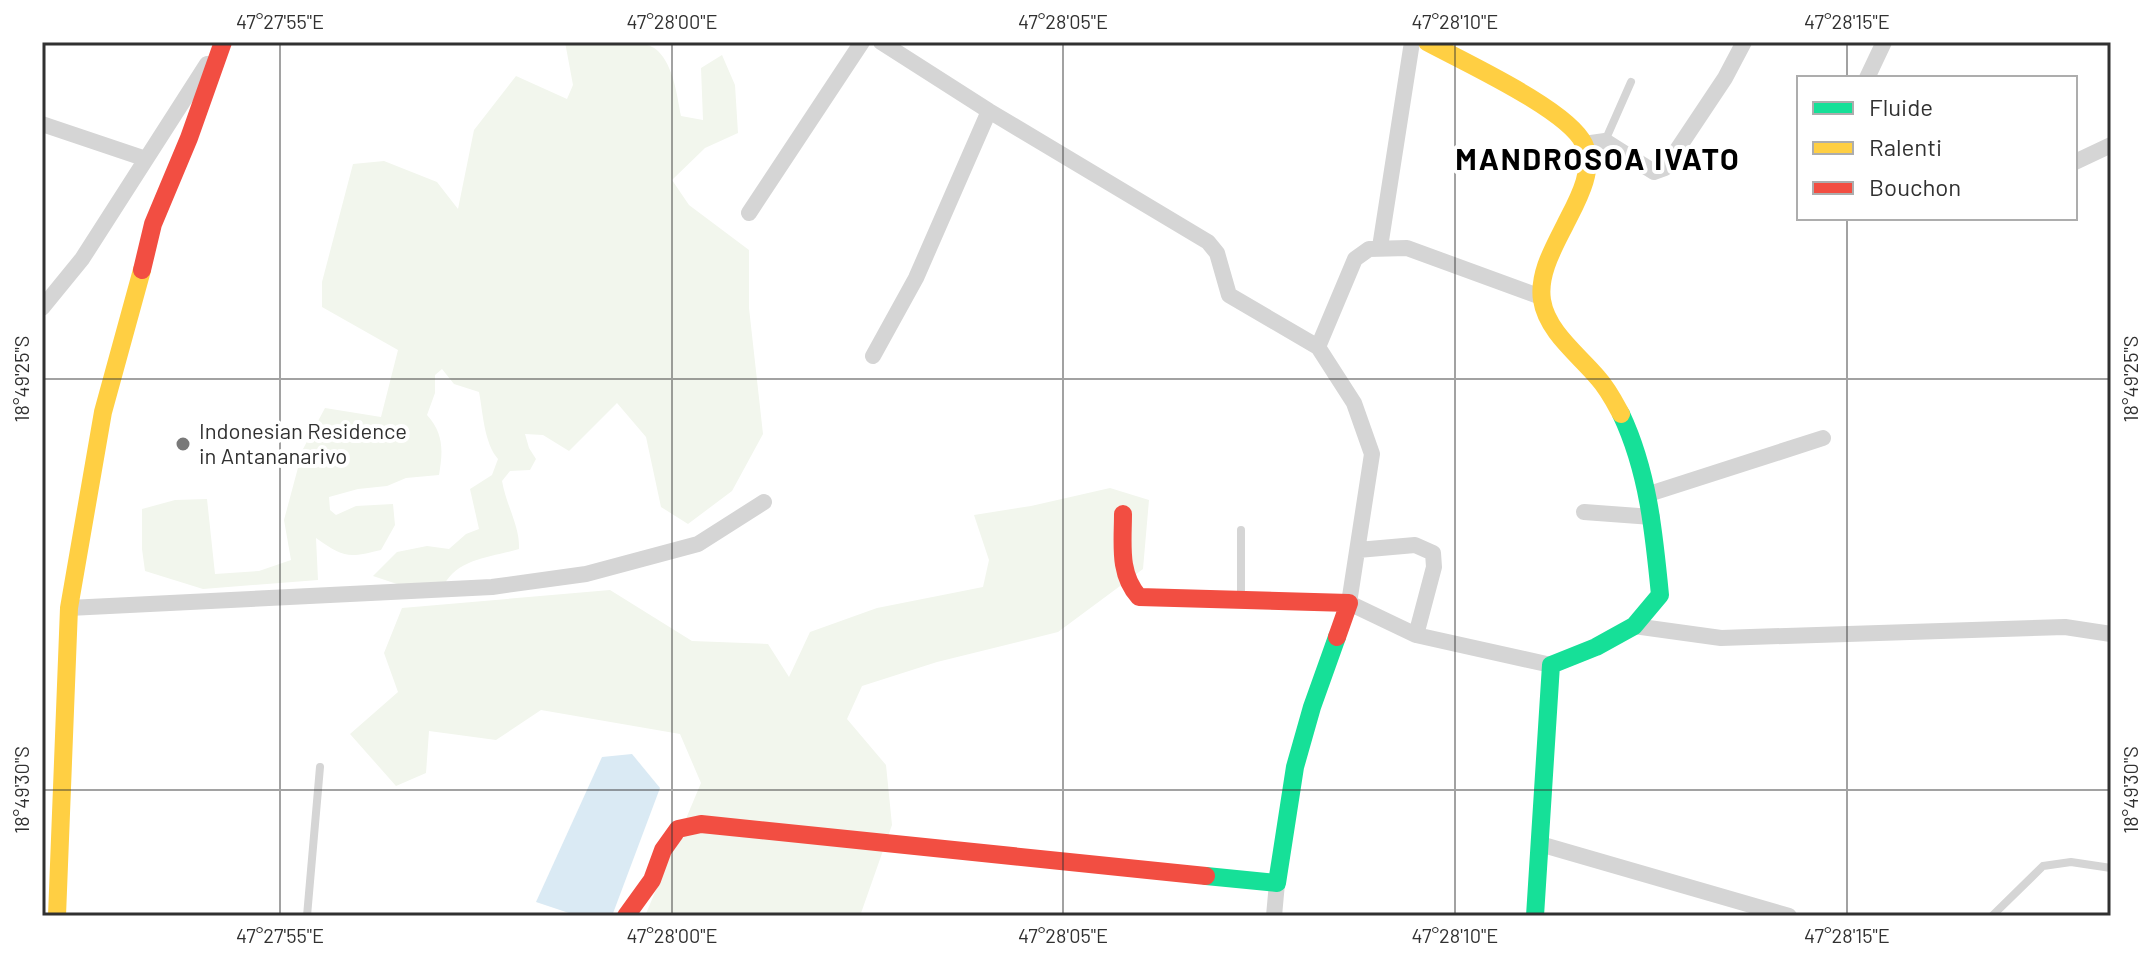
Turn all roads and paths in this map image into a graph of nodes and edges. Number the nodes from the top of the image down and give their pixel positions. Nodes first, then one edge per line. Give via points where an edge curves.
1 (222, 42) edge
2 (862, 42) edge
3 (881, 42) edge
4 (1412, 42) edge
5 (1427, 42) edge
6 (1744, 42) edge
7 (1884, 42) edge
8 (1868, 76) edge
9 (1631, 82) dead end
10 (989, 111) junction
11 (42, 124) edge
12 (1605, 141) junction
13 (1584, 144) junction
14 (2111, 145) edge
15 (146, 159) junction
16 (2077, 161) edge
17 (749, 213) dead end
18 (1380, 247) junction
19 (1541, 297) junction
20 (42, 308) edge
21 (1318, 347) junction
22 (873, 356) dead end
23 (1823, 438) dead end
24 (1649, 494) junction
25 (764, 502) dead end
26 (1584, 512) dead end
27 (1123, 514) dead end
28 (1652, 517) junction
29 (1241, 530) dead end
30 (1358, 550) junction
31 (1241, 600) junction
32 (1349, 603) junction
33 (69, 608) junction
34 (1634, 626) junction
35 (2111, 634) edge
36 (1416, 635) junction
37 (1551, 665) junction
38 (320, 767) dead end
39 (1540, 844) junction
40 (2111, 868) edge
41 (1277, 883) junction
42 (57, 916) edge
43 (307, 916) edge
44 (626, 916) edge
45 (1274, 916) edge
46 (1535, 916) edge
47 (1789, 916) edge
48 (1992, 916) edge

1 - 15 street
1 - 33 street via 153,224 116,359
2 - 17 street
3 - 10 street
4 - 18 street
5 - 13 street via 1531,100
6 - 12 street via 1665,168 1654,172
7 - 8 street
9 - 12 lane
10 - 21 street via 1208,242 1217,253 1229,295
10 - 22 street via 916,278
11 - 15 street
12 - 13 street
13 - 19 street via 1587,168 1544,274
14 - 16 street
15 - 20 street via 82,259
18 - 19 street via 1407,248
18 - 21 street via 1355,259
19 - 24 street via 1560,334 1609,391 1633,440
21 - 30 street via 1354,403 1372,454
23 - 24 street
24 - 28 street
25 - 33 street via 698,544 586,574 492,587
26 - 28 street
27 - 31 street via 1124,573 1132,592 1139,597
28 - 34 street via 1660,595
29 - 31 lane
30 - 32 street
30 - 36 street via 1415,545 1433,553
31 - 32 street
32 - 36 street
32 - 41 street via 1295,767
33 - 42 street
34 - 35 street via 1721,638 2065,627
34 - 37 street
36 - 37 street
37 - 39 street
38 - 43 lane
39 - 46 street
39 - 47 street
40 - 48 lane via 2071,862 2043,866
41 - 44 street via 701,824 678,829
41 - 45 street

